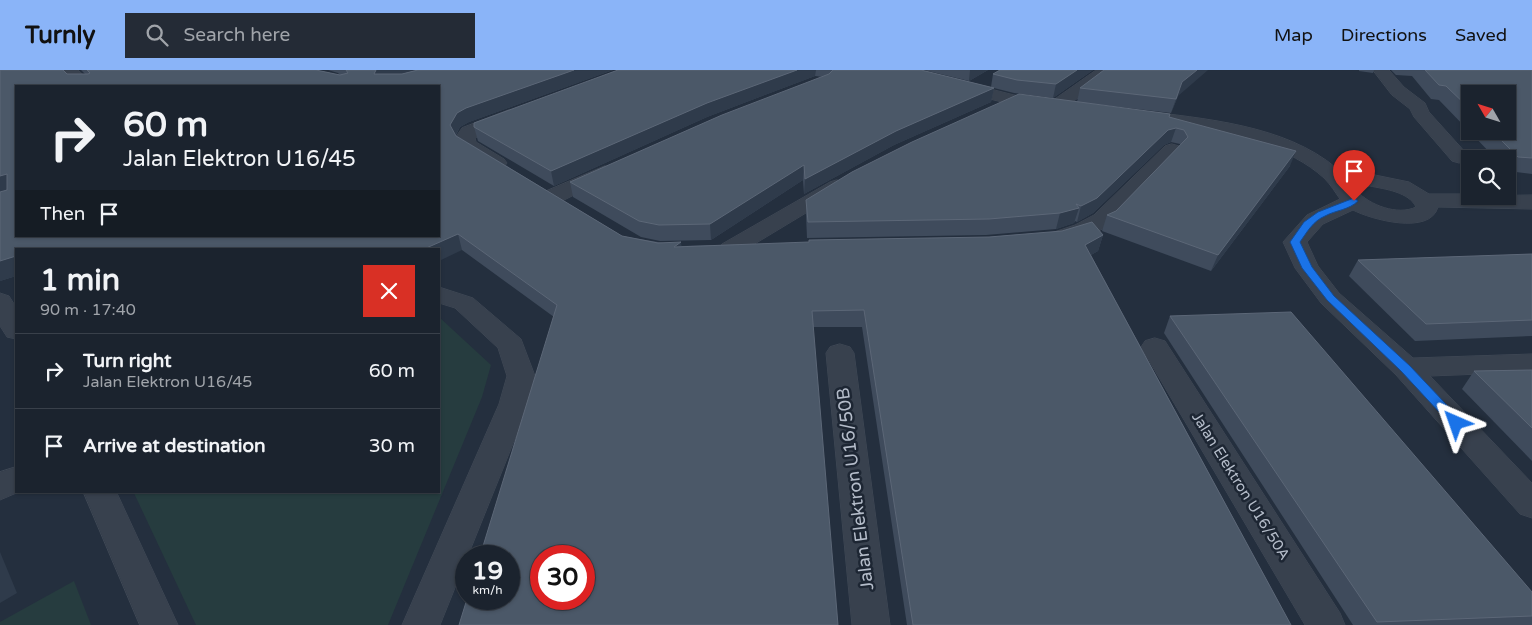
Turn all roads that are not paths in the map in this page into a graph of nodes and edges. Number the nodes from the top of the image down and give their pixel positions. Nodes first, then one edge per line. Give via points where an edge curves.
1 (68, 70) edge
2 (1107, 70) edge
3 (1381, 70) edge
4 (901, 71) edge
5 (987, 80) dead end
6 (85, 85) edge
7 (971, 89) junction
8 (1014, 100) junction
9 (1056, 106) junction
10 (1085, 109) edge
11 (523, 111) edge
12 (988, 112) edge
13 (1132, 115) edge
14 (1172, 150) edge
15 (1292, 151) junction
16 (1459, 157) dead end
17 (624, 164) edge
18 (852, 178) edge
19 (1381, 182) junction
20 (535, 186) junction
21 (1350, 195) junction
22 (1424, 200) junction
23 (1532, 202) edge
24 (576, 211) edge
25 (1040, 240) edge
26 (769, 248) edge
27 (15, 294) edge
28 (440, 295) edge
29 (0, 300) edge
30 (15, 329) edge
31 (1156, 347) dead end
32 (840, 353) dead end
33 (1532, 363) edge
34 (1406, 368) junction
35 (15, 479) edge
36 (0, 486) edge
37 (100, 493) edge
38 (1532, 505) edge
39 (159, 625) edge
40 (422, 625) edge
41 (871, 625) edge
42 (1326, 625) edge

1 - 6 street
2 - 9 street
3 - 16 street via 1392,88 1419,107 1420,113
4 - 7 street
5 - 7 street
7 - 8 street
8 - 9 street
8 - 12 street
9 - 10 street
11 - 20 street via 477,128 465,138 468,145
13 - 15 street via 1223,129
14 - 25 street via 1102,220 1083,230
15 - 19 street via 1358,168
15 - 21 street via 1327,170
17 - 20 street
18 - 26 street via 720,249
19 - 21 street via 1353,182
19 - 22 street via 1406,189
20 - 24 street
21 - 22 street via 1375,211 1395,216 1413,216 1426,210
21 - 34 street via 1341,208 1321,214 1308,224 1295,242 1307,268 1330,298
22 - 23 street
27 - 29 street
28 - 40 street via 464,303 511,345 521,376 514,404
29 - 30 street
31 - 42 street, Jalan Elektron U16/50A
32 - 41 street, Jalan Elektron U16/50B
33 - 34 street
34 - 38 street
35 - 36 street
37 - 39 street

